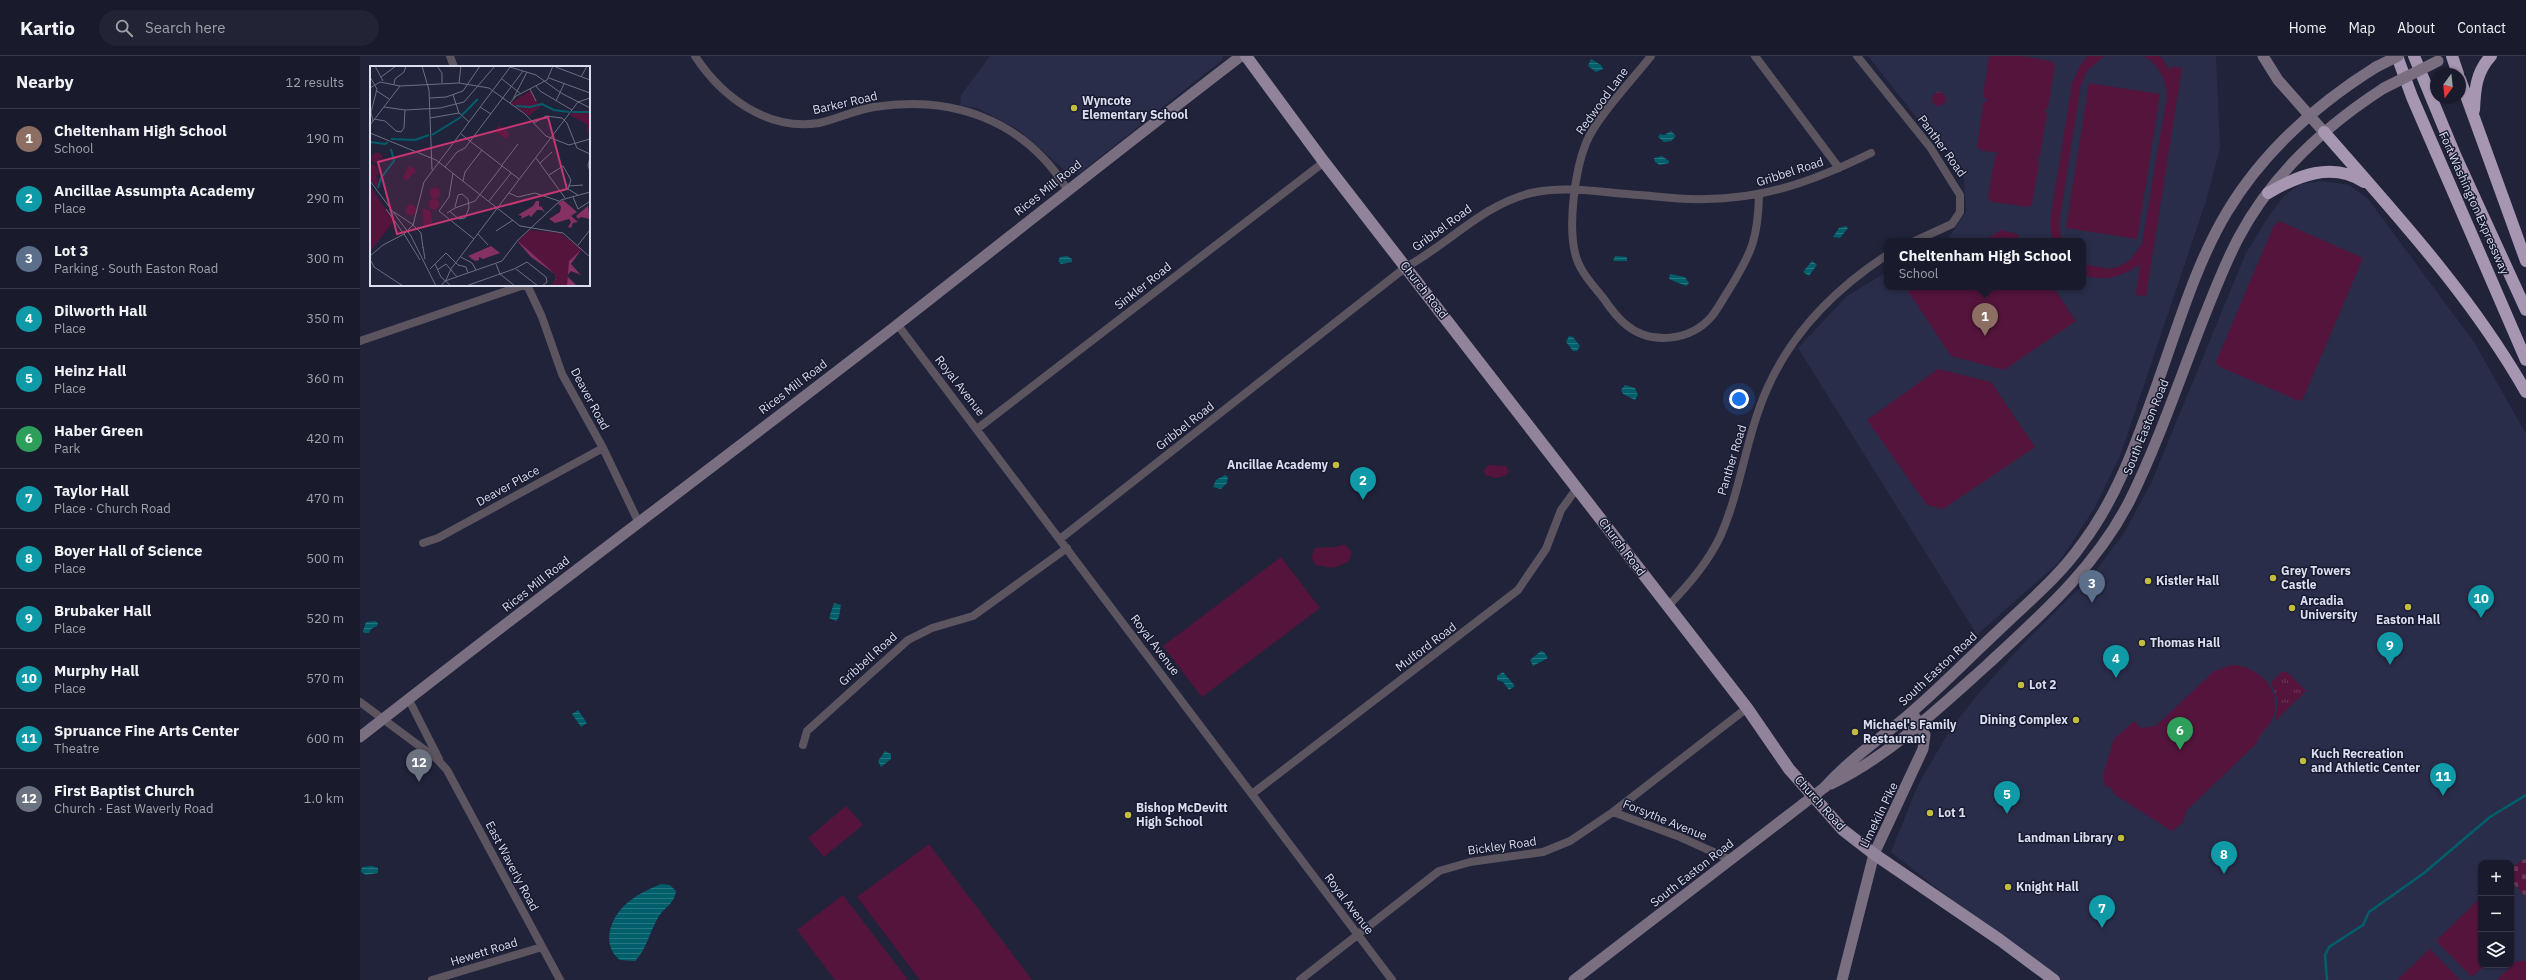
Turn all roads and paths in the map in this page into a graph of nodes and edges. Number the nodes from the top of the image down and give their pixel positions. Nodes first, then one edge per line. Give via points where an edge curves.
1 (450, 56) edge
2 (695, 56) edge
3 (1241, 56) edge
4 (1246, 56) edge
5 (1651, 56) edge
6 (1755, 56) edge
7 (1857, 56) edge
8 (2263, 56) edge
9 (2397, 56) edge
10 (2414, 56) edge
11 (2452, 56) edge
12 (2491, 56) edge
13 (454, 66) edge
14 (2456, 68) edge
15 (2466, 97) edge
16 (2309, 115) junction
17 (2473, 118) junction
18 (2324, 132) junction
19 (1871, 153) dead end
20 (1324, 162) junction
21 (1839, 168) junction
22 (2374, 189) junction
23 (1067, 190) junction
24 (1576, 191) junction
25 (2268, 193) junction
26 (1759, 195) junction
27 (1922, 238) edge
28 (1884, 258) edge
29 (2526, 261) edge
30 (1406, 266) junction
31 (521, 286) edge
32 (527, 286) edge
33 (2526, 310) edge
34 (897, 324) junction
35 (360, 341) edge
36 (2526, 360) edge
37 (2526, 392) edge
38 (977, 429) junction
39 (2136, 442) junction
40 (602, 448) junction
41 (2152, 448) junction
42 (1577, 488) junction
43 (638, 521) junction
44 (1060, 539) junction
45 (423, 543) dead end
46 (1067, 548) junction
47 (1667, 607) junction
48 (409, 700) junction
49 (360, 702) edge
50 (1747, 708) junction
51 (1912, 712) junction
52 (382, 719) junction
53 (1919, 724) junction
54 (360, 737) edge
55 (803, 745) dead end
56 (442, 764) junction
57 (1825, 787) junction
58 (1252, 794) junction
59 (1613, 812) junction
60 (1874, 854) junction
61 (1731, 860) junction
62 (1358, 935) junction
63 (542, 947) junction
64 (432, 980) edge
65 (560, 980) edge
66 (1300, 980) edge
67 (1392, 980) edge
68 (1574, 980) edge
69 (1842, 980) edge
70 (2054, 980) edge

1 - 13 street
2 - 23 street, Barker Road via 715,82 736,101 754,112 784,121 820,122 871,107 914,103 965,111 987,118 1010,130 1035,148
3 - 23 main road, Rices Mill Road
4 - 20 main road, Church Road
5 - 24 street, Redwood Lane via 1591,133 1579,161
6 - 21 street
7 - 27 street, Panther Road via 1930,147 1958,189 1962,203 1956,219 1952,224
8 - 16 main road via 2278,80
9 - 16 main road, South Easton Road, bridge via 2351,83
9 - 36 highway, Fort Washington Expressway via 2412,97
10 - 33 highway, Fort Washington Expressway via 2456,157
11 - 14 highway
11 - 18 main road, South Easton Road, bridge via 2438,60 2384,88 2352,108
12 - 17 highway via 2482,68 2475,87
15 - 17 highway
16 - 18 main road
16 - 39 main road, South Easton Road via 2279,145 2242,190 2213,239 2199,270
17 - 29 highway
18 - 22 highway
18 - 25 main road, South Easton Road via 2297,158
19 - 21 street, Gribbel Road
20 - 30 main road, Church Road
20 - 38 street, Sinkler Road
21 - 26 street, Gribbel Road via 1819,177
22 - 25 highway via 2350,175 2324,172 2299,177
22 - 37 highway via 2441,265 2495,340
23 - 34 main road, Rices Mill Road
24 - 26 street, Gribbel Road via 1705,200
24 - 26 street, Redwood Lane via 1573,232 1575,254 1583,272 1624,324 1645,335 1662,338 1683,335 1696,329 1717,309 1752,249 1757,233
24 - 30 street, Gribbel Road via 1531,193 1504,203 1478,216 1424,257
25 - 41 main road, South Easton Road via 2239,237 2223,270
28 - 47 street, Panther Road via 1827,301 1796,338 1767,389 1726,522 1711,553 1694,578
30 - 42 main road, Church Road
30 - 44 street, Gribbel Road
31 - 35 street
32 - 40 street, Deaver Road via 542,317 562,374
34 - 38 street, Royal Avenue
34 - 43 main road, Rices Mill Road
38 - 44 street, Royal Avenue
39 - 41 main road
39 - 51 main road, South Easton Road via 2100,518 2064,568
40 - 43 street, Deaver Road
40 - 45 street, Deaver Place via 438,538
41 - 53 main road, South Easton Road via 2129,502 2112,530 2070,586 1938,710
42 - 47 main road, Church Road
42 - 58 street, Mulford Road via 1561,510 1546,549 1518,590
43 - 48 main road, Rices Mill Road
44 - 46 street, Royal Avenue
46 - 55 street, Gribbell Road via 972,616 932,628 908,640 807,731
46 - 58 street, Royal Avenue
47 - 50 main road, Church Road
48 - 52 main road, Rices Mill Road
48 - 56 street, East Waverly Road
49 - 52 street, East Waverly Road
50 - 59 street, Bickley Road
50 - 60 main road, Church Road via 1789,768 1829,817
51 - 53 main road, Limekiln Pike
51 - 57 main road, South Easton Road via 1844,766
52 - 54 main road, Rices Mill Road
52 - 56 street, East Waverly Road
53 - 57 main road, South Easton Road via 1852,774
53 - 60 main road, Limekiln Pike via 1924,735 1920,759
56 - 63 street, East Waverly Road
57 - 61 main road, South Easton Road, bridge
58 - 62 street, Royal Avenue
59 - 61 street, Forsythe Avenue via 1680,837
59 - 62 street, Bickley Road via 1552,850 1446,868
60 - 69 main road, Limekiln Pike
60 - 70 main road, Church Road
61 - 68 main road, South Easton Road
62 - 66 street, Bickley Road
62 - 67 street, Royal Avenue
63 - 64 street, Hewett Road
63 - 65 street, East Waverly Road

